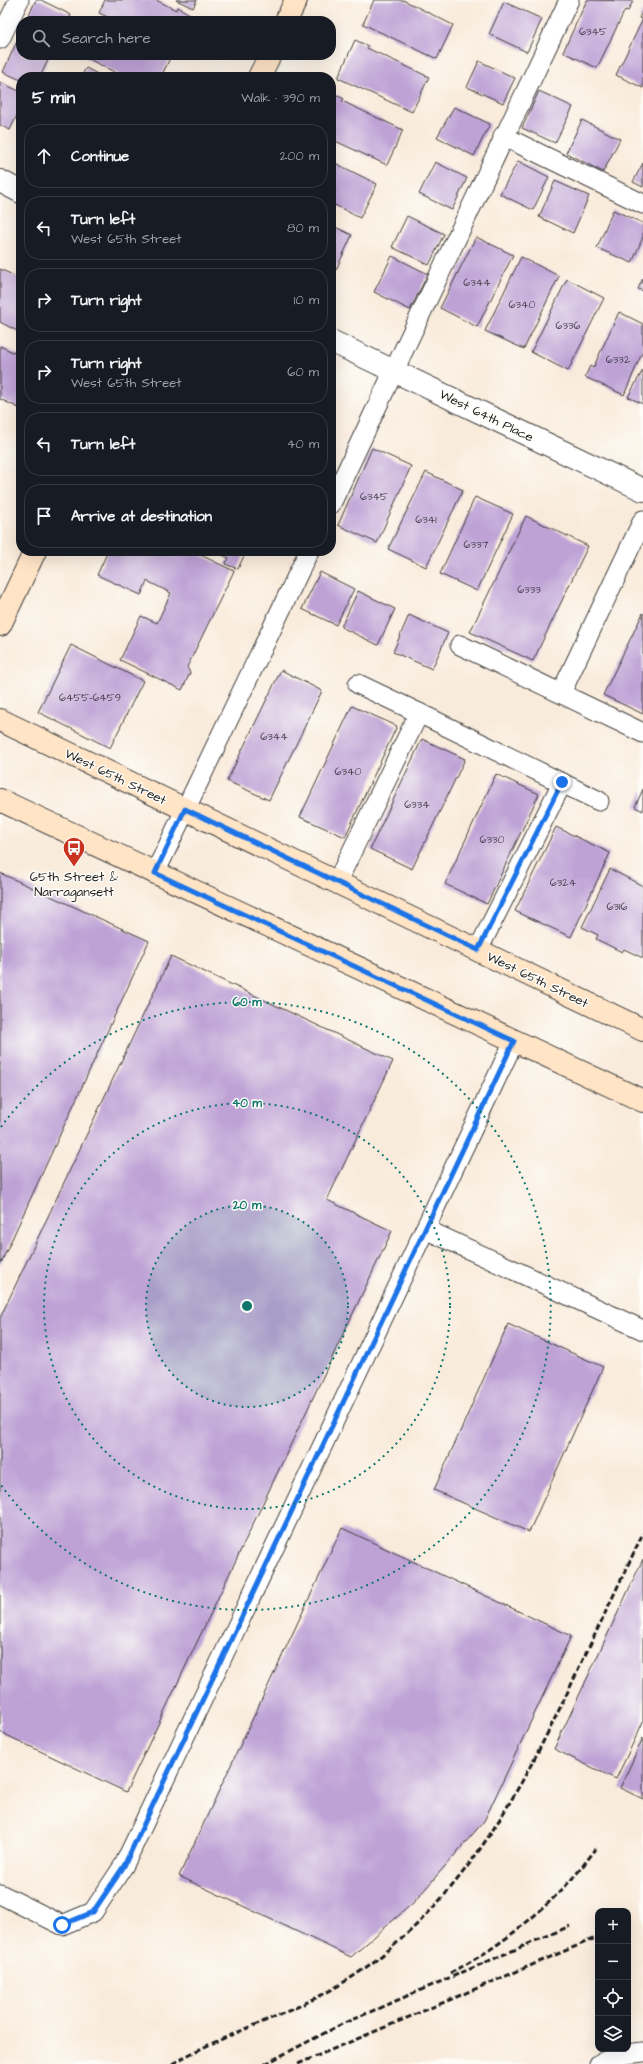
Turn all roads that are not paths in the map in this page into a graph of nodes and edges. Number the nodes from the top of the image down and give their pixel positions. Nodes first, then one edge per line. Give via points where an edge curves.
1 (19, 0) edge
2 (296, 0) edge
3 (569, 0) edge
4 (288, 16) edge
5 (0, 39) edge
6 (268, 60) edge
7 (262, 72) edge
8 (503, 136) junction
9 (0, 181) edge
10 (16, 189) edge
11 (643, 204) edge
12 (336, 343) edge
13 (394, 371) junction
14 (643, 490) edge
15 (336, 493) edge
16 (643, 520) edge
17 (33, 556) edge
18 (307, 556) edge
19 (0, 625) edge
20 (460, 645) dead end
21 (358, 684) dead end
22 (561, 694) junction
23 (419, 713) junction
24 (0, 720) edge
25 (643, 733) edge
26 (562, 782) junction
27 (0, 800) edge
28 (599, 801) dead end
29 (185, 809) junction
30 (155, 873) junction
31 (337, 882) junction
32 (478, 950) junction
33 (643, 1030) edge
34 (514, 1041) junction
35 (643, 1102) edge
36 (425, 1229) junction
37 (643, 1330) edge
38 (0, 1894) edge
39 (643, 2052) edge
40 (600, 2064) edge

1 - 5 lane
2 - 4 street
3 - 8 lane
6 - 7 street
8 - 11 lane
8 - 13 lane
9 - 10 street
12 - 13 street, West 64th Place
13 - 14 street, West 64th Place
13 - 15 lane
16 - 22 lane
17 - 19 street
18 - 29 lane
20 - 22 lane
21 - 23 lane
22 - 25 lane
23 - 26 lane
23 - 31 lane
24 - 29 street, West 65th Street
26 - 28 lane
26 - 32 lane
27 - 30 street
29 - 30 lane
29 - 31 street, West 65th Street
30 - 34 street
31 - 32 street, West 65th Street
32 - 33 street, West 65th Street
34 - 35 street
34 - 36 lane
36 - 37 lane
36 - 38 lane via 124,1866 93,1912 62,1925
39 - 40 lane via 619,2055

